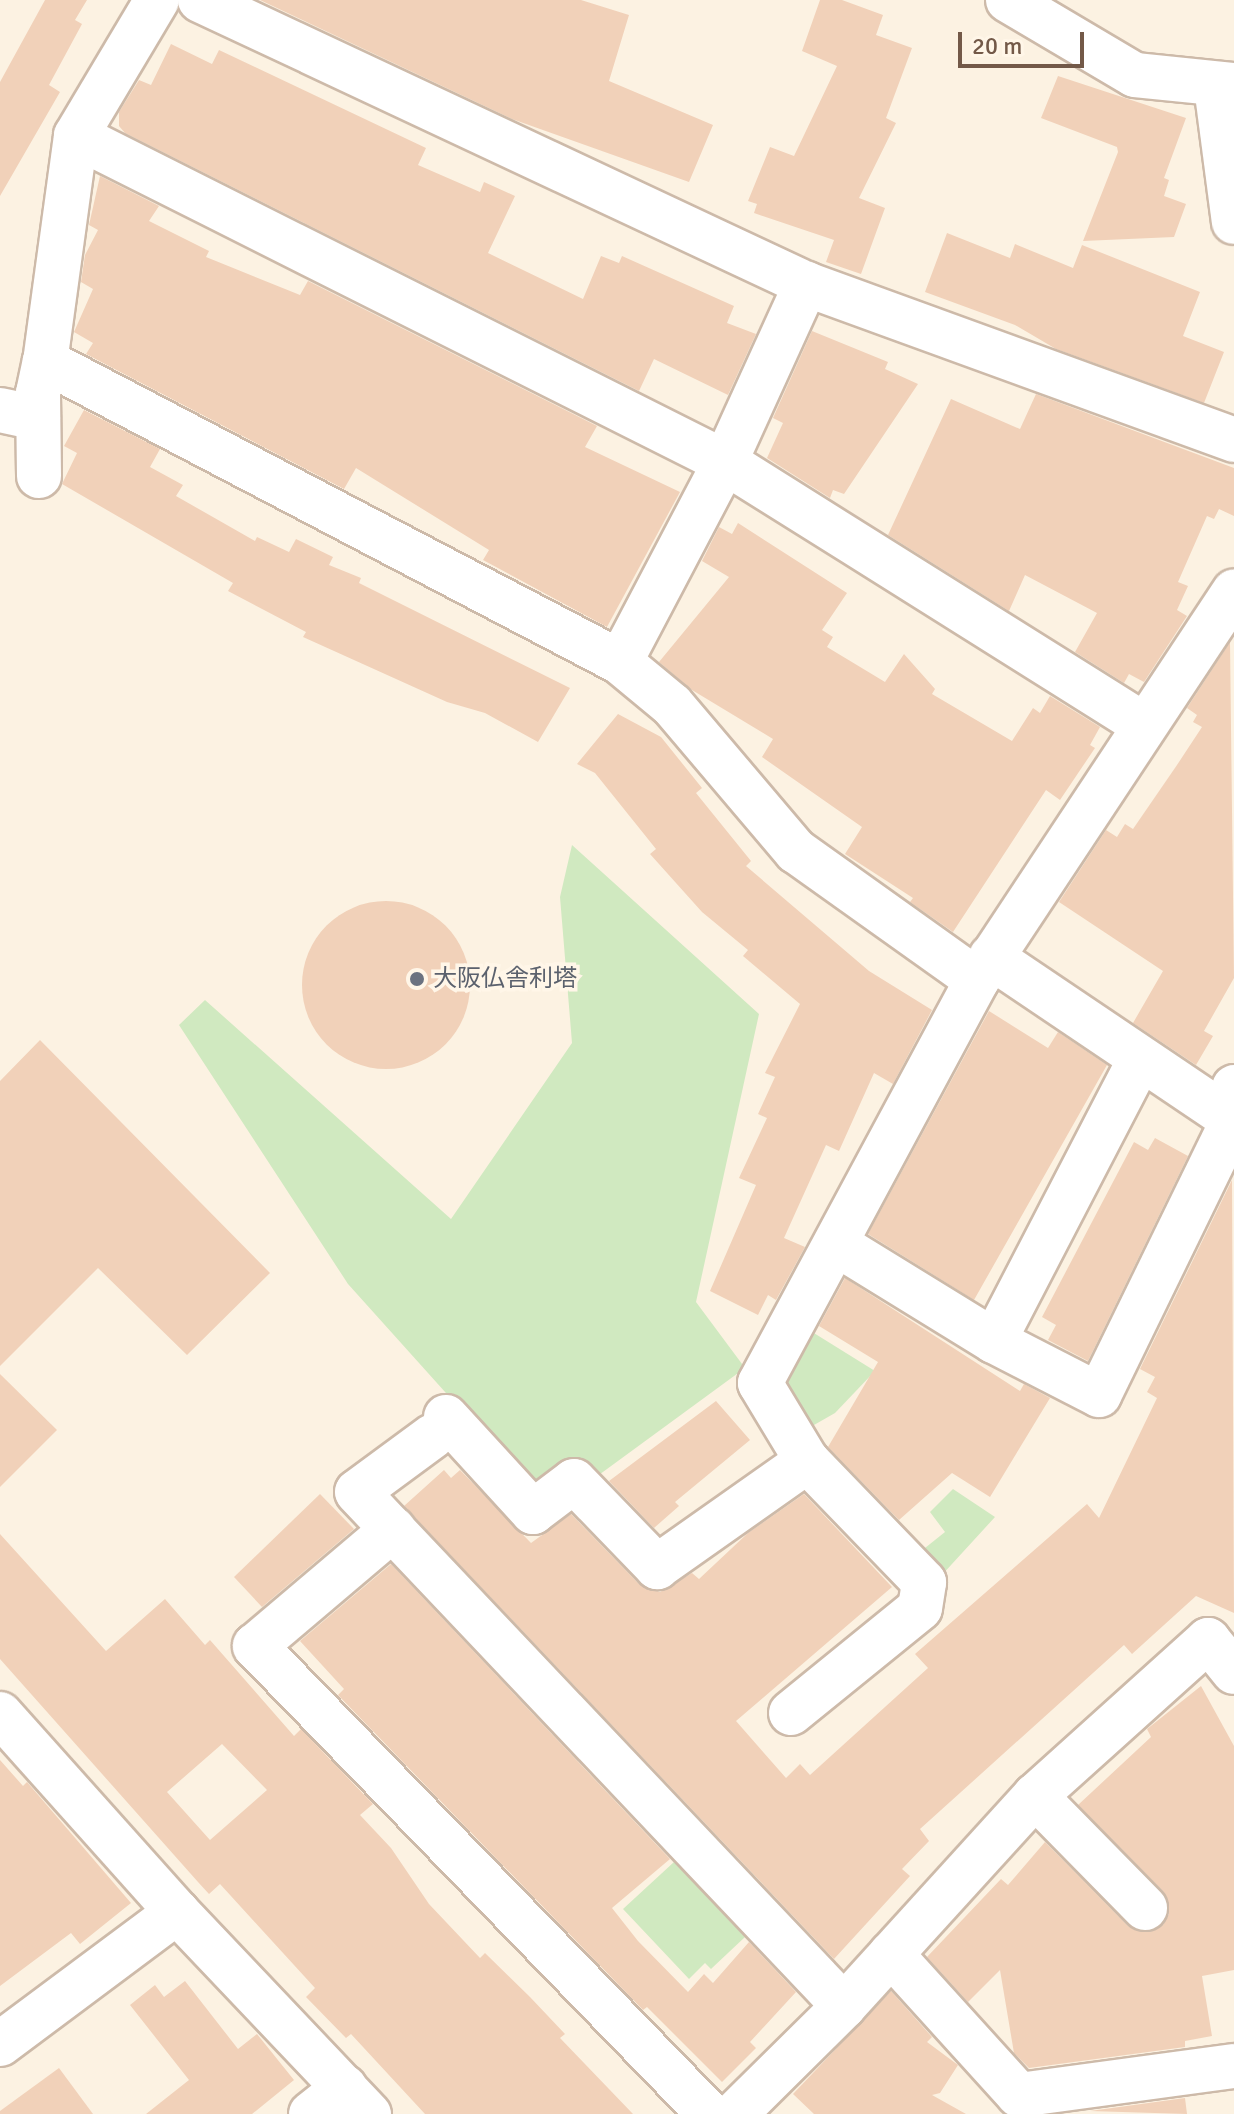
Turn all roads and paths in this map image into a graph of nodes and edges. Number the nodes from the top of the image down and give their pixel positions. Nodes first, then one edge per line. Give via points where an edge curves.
1 (157, 0) edge
2 (200, 0) edge
3 (1008, 0) edge
4 (1225, 86) edge
5 (76, 136) junction
6 (1234, 222) edge
7 (806, 284) junction
8 (45, 361) junction
9 (19, 414) edge
10 (1234, 440) edge
11 (725, 462) junction
12 (39, 476) dead end
13 (1232, 600) edge
14 (620, 662) junction
15 (1144, 725) junction
16 (984, 968) junction
17 (1139, 1061) junction
18 (1234, 1087) edge
19 (1233, 1120) edge
20 (838, 1245) junction
21 (994, 1341) junction
22 (807, 1461) junction
23 (393, 1529) junction
24 (1234, 1672) edge
25 (791, 1713) dead end
26 (0, 1714) edge
27 (1035, 1796) junction
28 (1145, 1908) dead end
29 (177, 1912) junction
30 (891, 1954) junction
31 (844, 2006) junction
32 (0, 2044) edge
33 (1234, 2066) edge
34 (357, 2101) edge
35 (311, 2114) edge
36 (709, 2114) edge
37 (735, 2114) edge

1 - 5 street
2 - 7 street
3 - 4 street via 1135,75
4 - 6 street
5 - 8 street
5 - 11 street
7 - 10 street
7 - 11 street
8 - 9 street
8 - 14 street
9 - 12 street
11 - 14 street
11 - 15 street
13 - 15 street
14 - 16 street via 672,705 796,851
15 - 16 street
16 - 17 street
16 - 20 street
17 - 19 street
17 - 21 street
18 - 19 street
19 - 21 street via 1099,1395
20 - 21 street
20 - 22 street via 760,1383
22 - 23 street via 657,1567 574,1481 533,1512 440,1427 357,1492
22 - 25 street via 924,1582 920,1608
23 - 31 street
23 - 36 street via 255,1646
24 - 27 street via 1208,1640
26 - 29 street
27 - 28 street
27 - 30 street
29 - 32 street
29 - 34 street
30 - 31 street
30 - 33 street via 1019,2095
31 - 37 street
34 - 35 street

